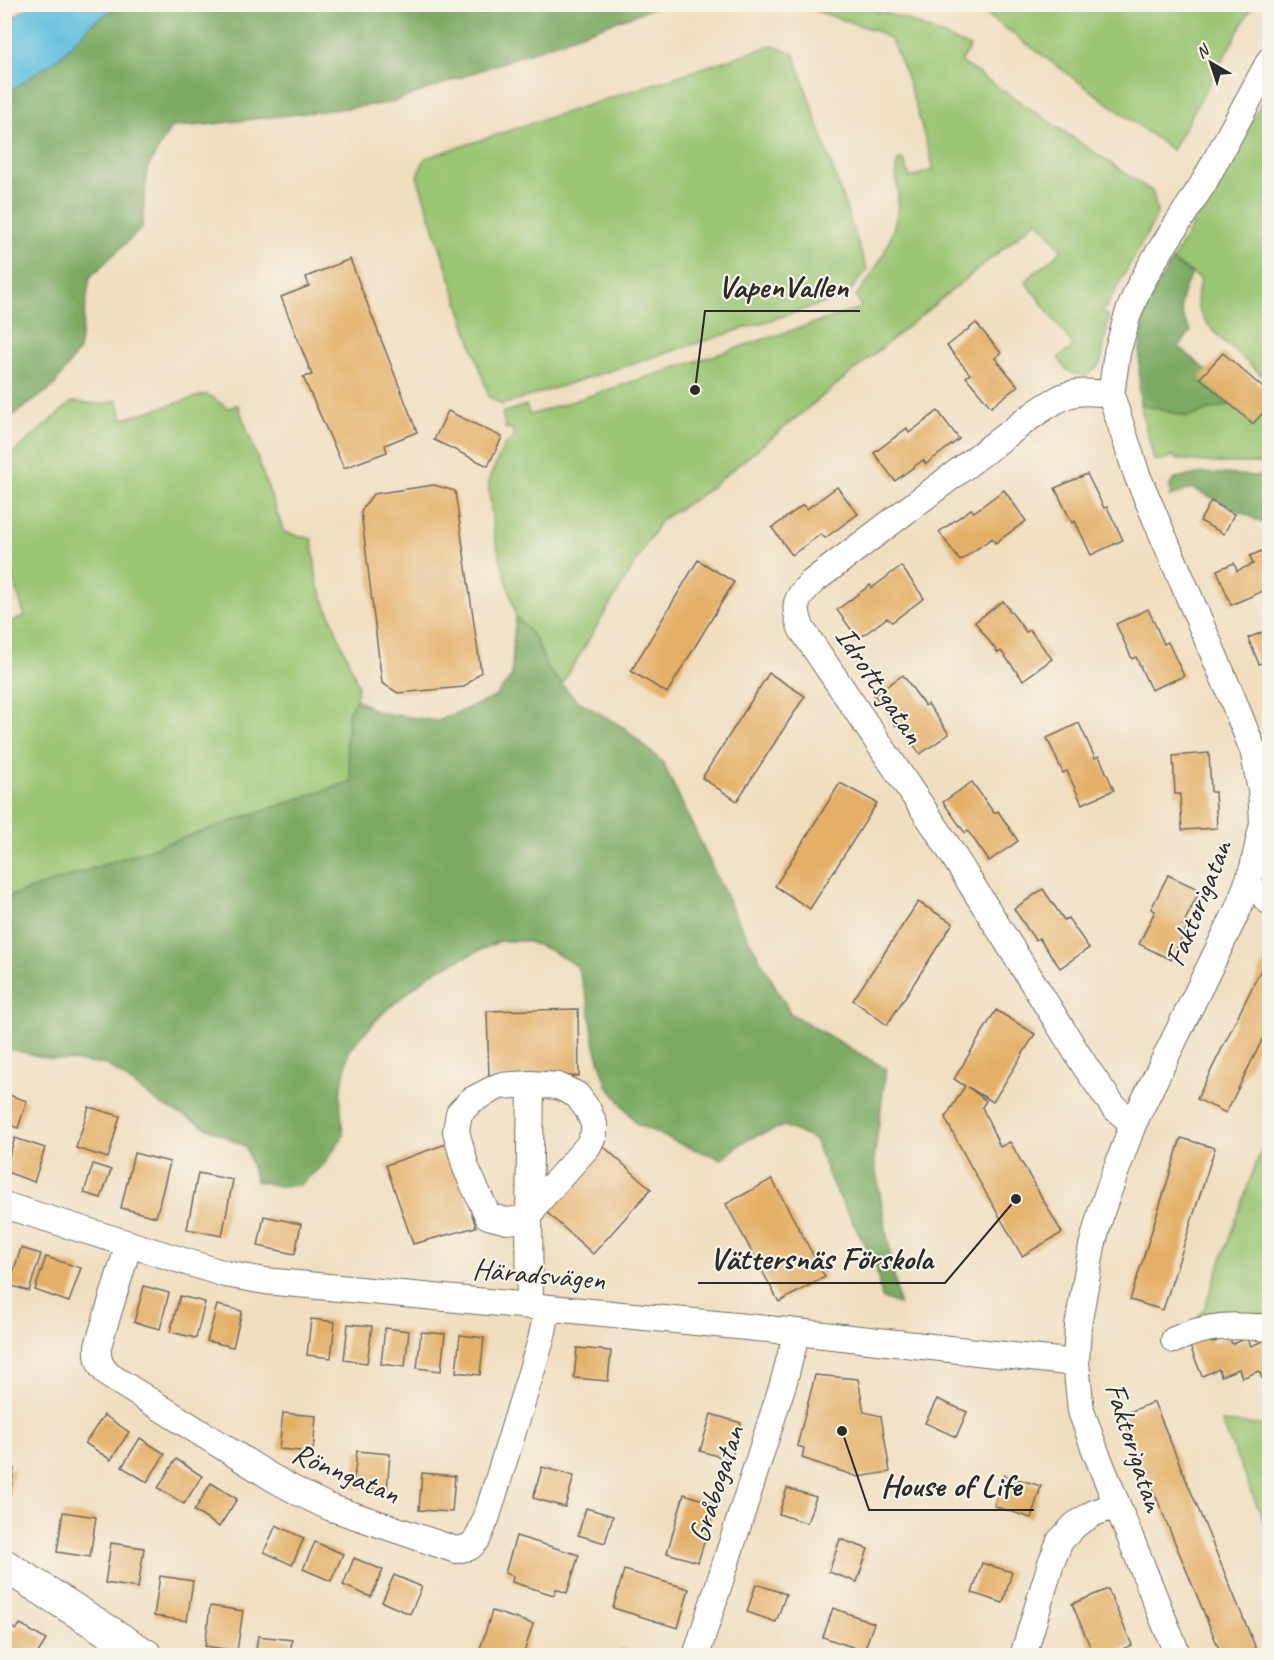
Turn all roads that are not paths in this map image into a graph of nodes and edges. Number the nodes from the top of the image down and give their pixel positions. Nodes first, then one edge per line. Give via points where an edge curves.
1 (1269, 60) edge
2 (1111, 394) junction
3 (1266, 823) edge
4 (1269, 891) edge
5 (1269, 902) edge
6 (531, 1084) junction
7 (1133, 1124) junction
8 (4, 1205) edge
9 (529, 1218) junction
10 (129, 1244) junction
11 (539, 1307) junction
12 (1269, 1328) edge
13 (797, 1332) junction
14 (1173, 1340) dead end
15 (1076, 1363) junction
16 (1117, 1504) junction
17 (4, 1565) edge
18 (147, 1656) edge
19 (696, 1656) edge
20 (1023, 1656) edge
21 (1179, 1656) edge

1 - 2 street, Faktorigatan via 1203,184 1139,287 1120,343
2 - 3 street, Faktorigatan via 1137,475 1253,750
2 - 7 street, Idrottsgatan via 1072,392 1033,415 812,582 798,596 796,610 801,628 938,831 1085,1066 1113,1106
3 - 7 street, Faktorigatan via 1238,909
4 - 5 street
6 - 9 street
6 - 9 street via 558,1086 577,1095 588,1110 594,1134 588,1146 536,1204
6 - 9 street via 500,1086 472,1100 459,1113 456,1131 466,1168 488,1216 507,1221
7 - 15 street, Faktorigatan via 1092,1246 1078,1326
8 - 10 street, Häradsvägen
9 - 11 street
10 - 11 street, Häradsvägen via 225,1274 265,1281
10 - 11 street, Rönngatan via 98,1346 100,1367 300,1493 329,1507 456,1550 470,1547 487,1516 541,1340
11 - 13 street, Häradsvägen
12 - 14 street via 1217,1327
13 - 15 street, Häradsvägen
13 - 19 street, Gråbogatan
15 - 16 street, Faktorigatan via 1082,1411
16 - 20 street via 1075,1525 1060,1541
16 - 21 street, Faktorigatan
17 - 18 street

